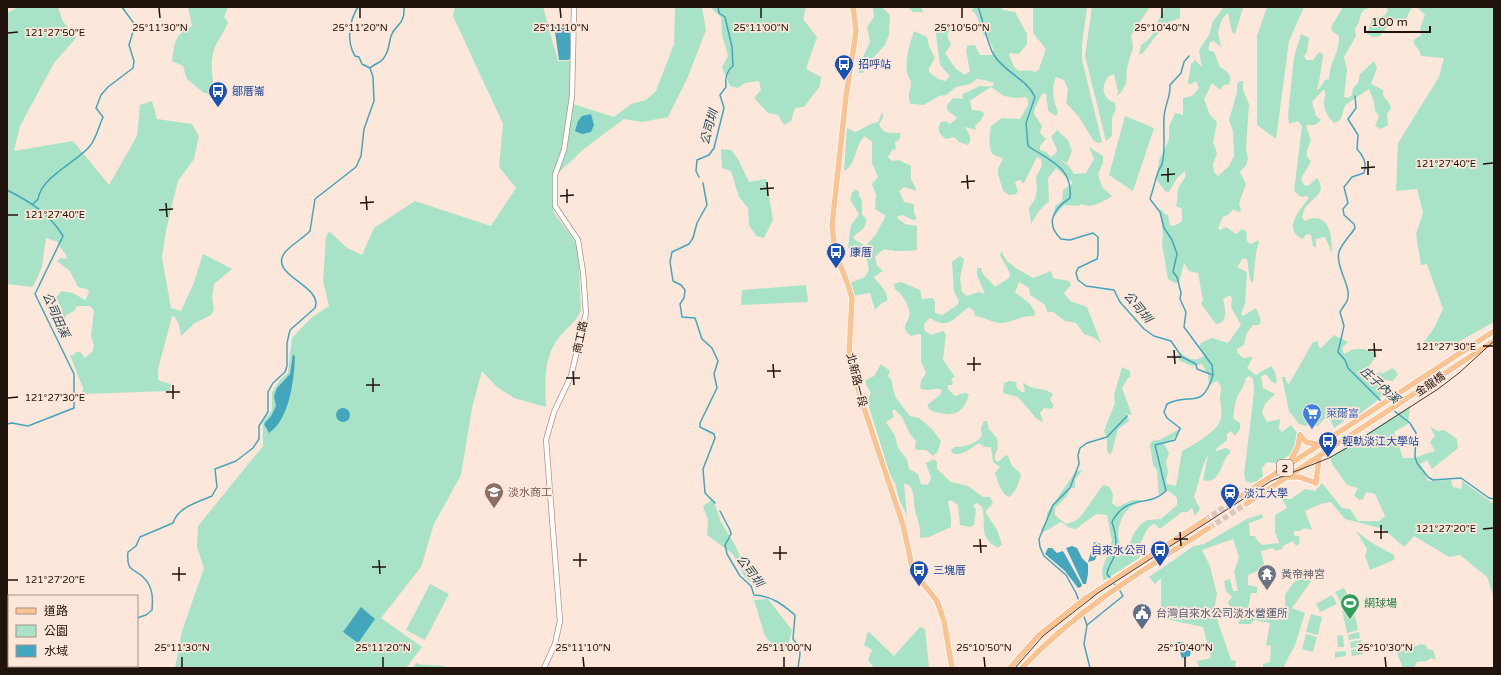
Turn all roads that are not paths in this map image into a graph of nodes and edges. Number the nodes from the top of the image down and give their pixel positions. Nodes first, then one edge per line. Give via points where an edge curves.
1 (574, 7) edge
2 (853, 7) edge
3 (1494, 331) edge
4 (1494, 341) edge
5 (1320, 445) junction
6 (1319, 457) junction
7 (1288, 466) junction
8 (1288, 477) junction
9 (1241, 496) tunnel mouth
10 (1246, 504) tunnel mouth
11 (1205, 520) tunnel mouth
12 (1209, 528) tunnel mouth
13 (544, 668) edge
14 (952, 668) edge
15 (1010, 668) edge
16 (1022, 668) edge

1 - 13 street, 商工路 via 572,96 564,150 555,175 555,206 578,240 586,313 571,376 554,412 546,440 560,621 555,644
2 - 14 main road, 北新路一段 via 856,30 832,226 835,252 852,298 849,354 902,525 913,571 937,601 944,621
3 - 5 main road, 金龍橋 / 2
4 - 6 main road, 金龍橋 / 2
5 - 7 main road, 2
5 - 7 main road via 1306,442 1300,435 1298,446
6 - 8 main road, 2
6 - 8 main road via 1316,483 1299,477
7 - 9 main road, 2
8 - 10 main road, 2
11 - 15 main road via 1086,598 1038,636
12 - 16 main road via 1123,582 1041,647

